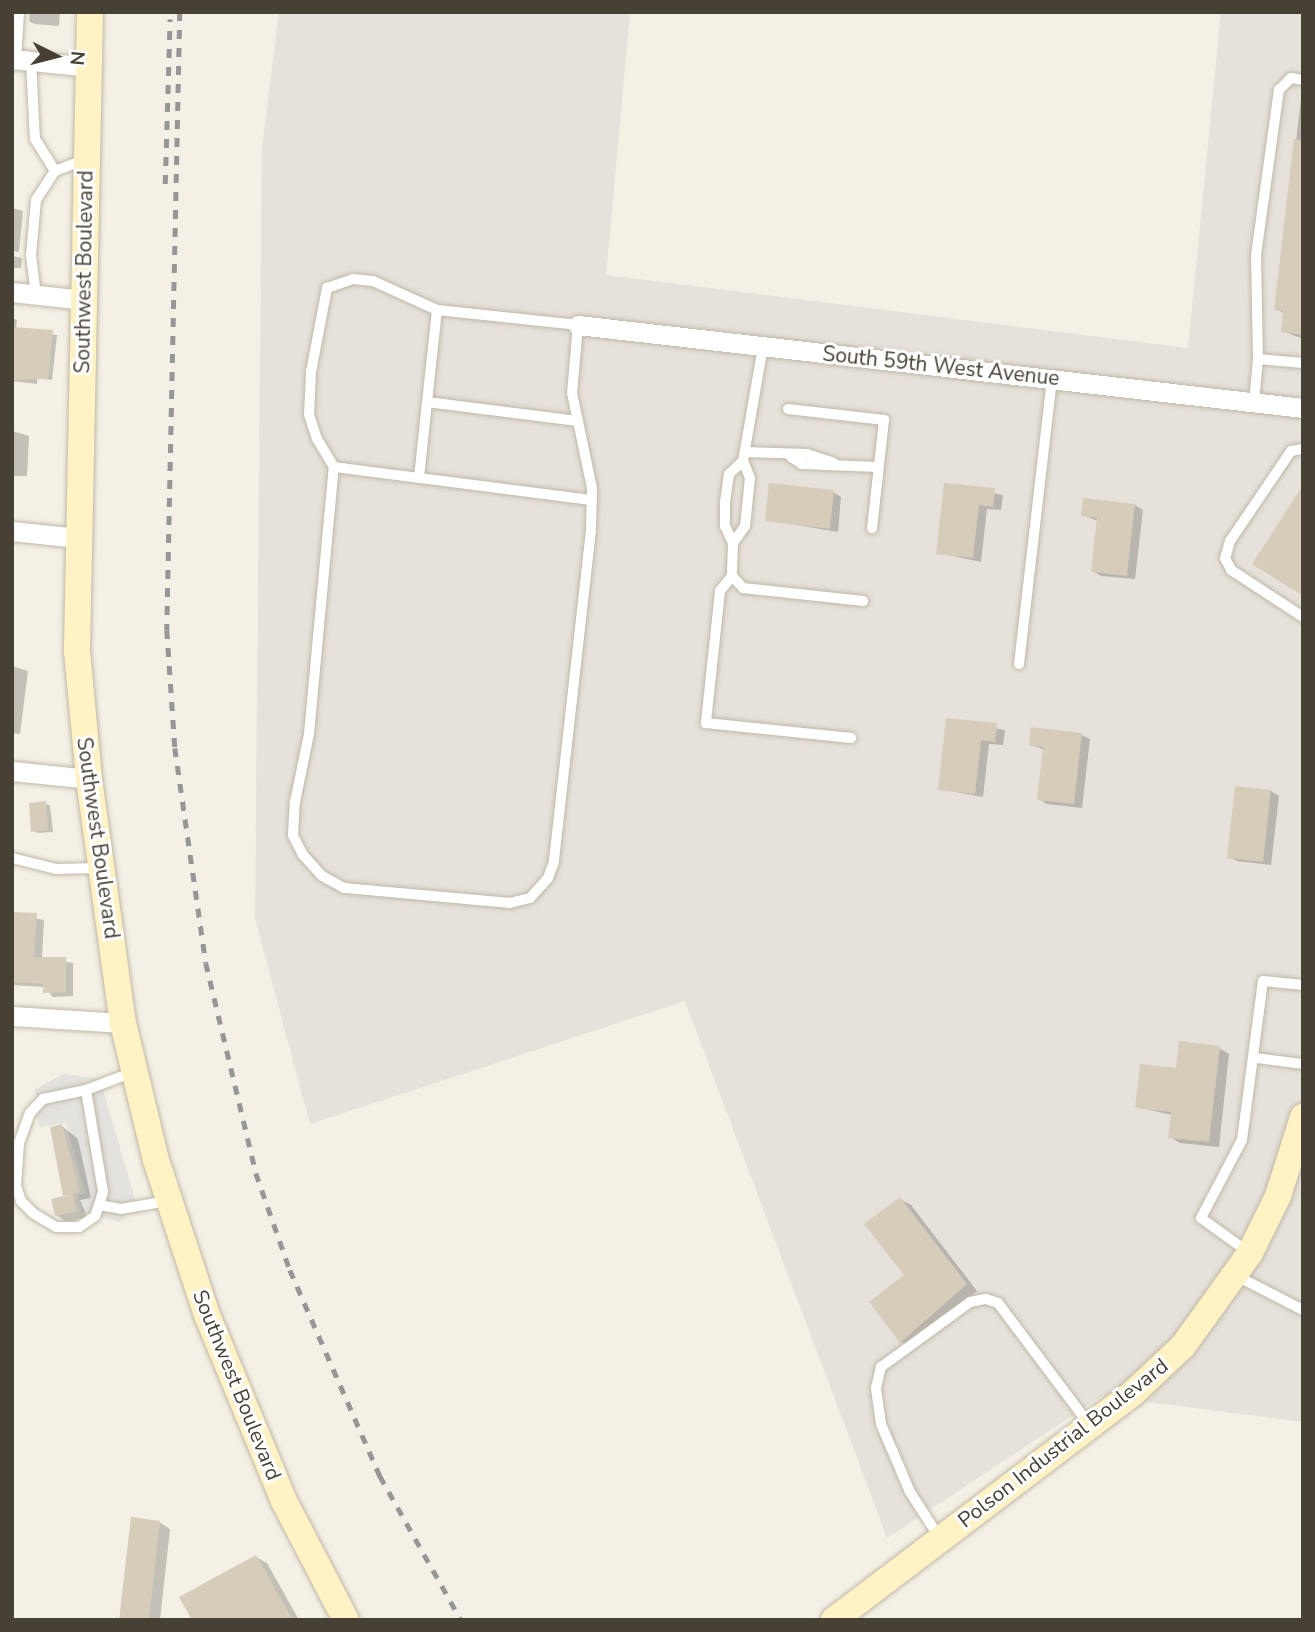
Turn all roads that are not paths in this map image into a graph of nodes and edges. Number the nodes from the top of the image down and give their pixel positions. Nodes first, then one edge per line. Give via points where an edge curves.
1 (19, 12) edge
2 (90, 12) edge
3 (20, 59) edge
4 (89, 67) junction
5 (1303, 80) edge
6 (86, 159) junction
7 (55, 171) junction
8 (12, 292) edge
9 (36, 295) junction
10 (83, 300) junction
11 (437, 310) junction
12 (578, 325) junction
13 (763, 346) junction
14 (1258, 359) junction
15 (1303, 363) edge
16 (1052, 379) junction
17 (428, 402) junction
18 (1254, 402) junction
19 (1303, 408) edge
20 (788, 409) dead end
21 (578, 421) junction
22 (1303, 449) edge
23 (744, 456) junction
24 (334, 467) junction
25 (878, 467) junction
26 (419, 478) junction
27 (592, 500) junction
28 (872, 528) dead end
29 (12, 531) edge
30 (78, 538) junction
31 (733, 543) junction
32 (732, 576) junction
33 (863, 601) dead end
34 (1303, 617) edge
35 (1019, 664) dead end
36 (851, 738) dead end
37 (12, 771) edge
38 (89, 779) junction
39 (12, 858) edge
40 (102, 867) junction
41 (1303, 985) edge
42 (12, 1016) edge
43 (123, 1023) junction
44 (1256, 1058) junction
45 (1303, 1064) edge
46 (133, 1072) junction
47 (86, 1090) junction
48 (1303, 1117) edge
49 (168, 1200) junction
50 (99, 1205) junction
51 (1243, 1264) junction
52 (1303, 1310) edge
53 (1090, 1426) junction
54 (940, 1539) junction
55 (852, 1615) edge
56 (346, 1620) edge

1 - 3 lane
2 - 4 street, Southwest Boulevard
3 - 4 street
3 - 7 lane via 35,139
4 - 6 street, Southwest Boulevard
5 - 14 lane via 1291,78 1279,90 1256,255
6 - 7 lane
6 - 10 street, Southwest Boulevard
7 - 9 lane via 44,184 32,214
8 - 9 street
9 - 10 street
10 - 30 street, Southwest Boulevard
11 - 12 lane
11 - 17 lane
11 - 24 lane via 373,281 354,279 327,288 311,372 309,415
12 - 13 street, South 59th West Avenue
12 - 21 lane via 572,393
13 - 16 street, South 59th West Avenue
13 - 23 lane
14 - 15 lane
14 - 18 lane
16 - 18 street, South 59th West Avenue
16 - 35 lane
17 - 21 lane
17 - 26 lane
18 - 19 street, South 59th West Avenue
20 - 25 lane via 884,420
21 - 27 lane
22 - 34 lane via 1291,451 1230,541 1225,558 1231,570
23 - 25 lane
23 - 31 lane via 750,478 745,526
23 - 31 lane via 729,474 725,502 725,526
24 - 26 lane
24 - 27 lane via 309,734 293,835 322,876 344,888 510,903 530,898 548,878 554,862
25 - 28 lane
26 - 27 lane
29 - 30 street
30 - 38 street, Southwest Boulevard via 77,651
31 - 32 lane
32 - 33 lane via 743,588
32 - 36 lane via 720,591 706,723
37 - 38 street
38 - 40 street, Southwest Boulevard
39 - 40 lane via 56,869
40 - 43 street, Southwest Boulevard
41 - 44 lane via 1263,981
42 - 43 street
43 - 46 street, Southwest Boulevard
44 - 45 lane
44 - 51 lane via 1242,1140 1202,1218
46 - 47 lane
46 - 49 street, Southwest Boulevard
47 - 50 lane via 103,1178
47 - 50 lane via 43,1099 30,1114 19,1143 16,1186 21,1201 56,1227 79,1227 95,1216
48 - 51 street, Polson Industrial Boulevard via 1278,1196
49 - 50 lane via 121,1209
49 - 56 street, Southwest Boulevard via 242,1406 284,1501
51 - 52 lane
51 - 53 street, Polson Industrial Boulevard via 1183,1346
53 - 54 street, Polson Industrial Boulevard
53 - 54 lane via 998,1303 986,1298 970,1302 881,1367 876,1388 881,1424 910,1492
54 - 55 street, Polson Industrial Boulevard

